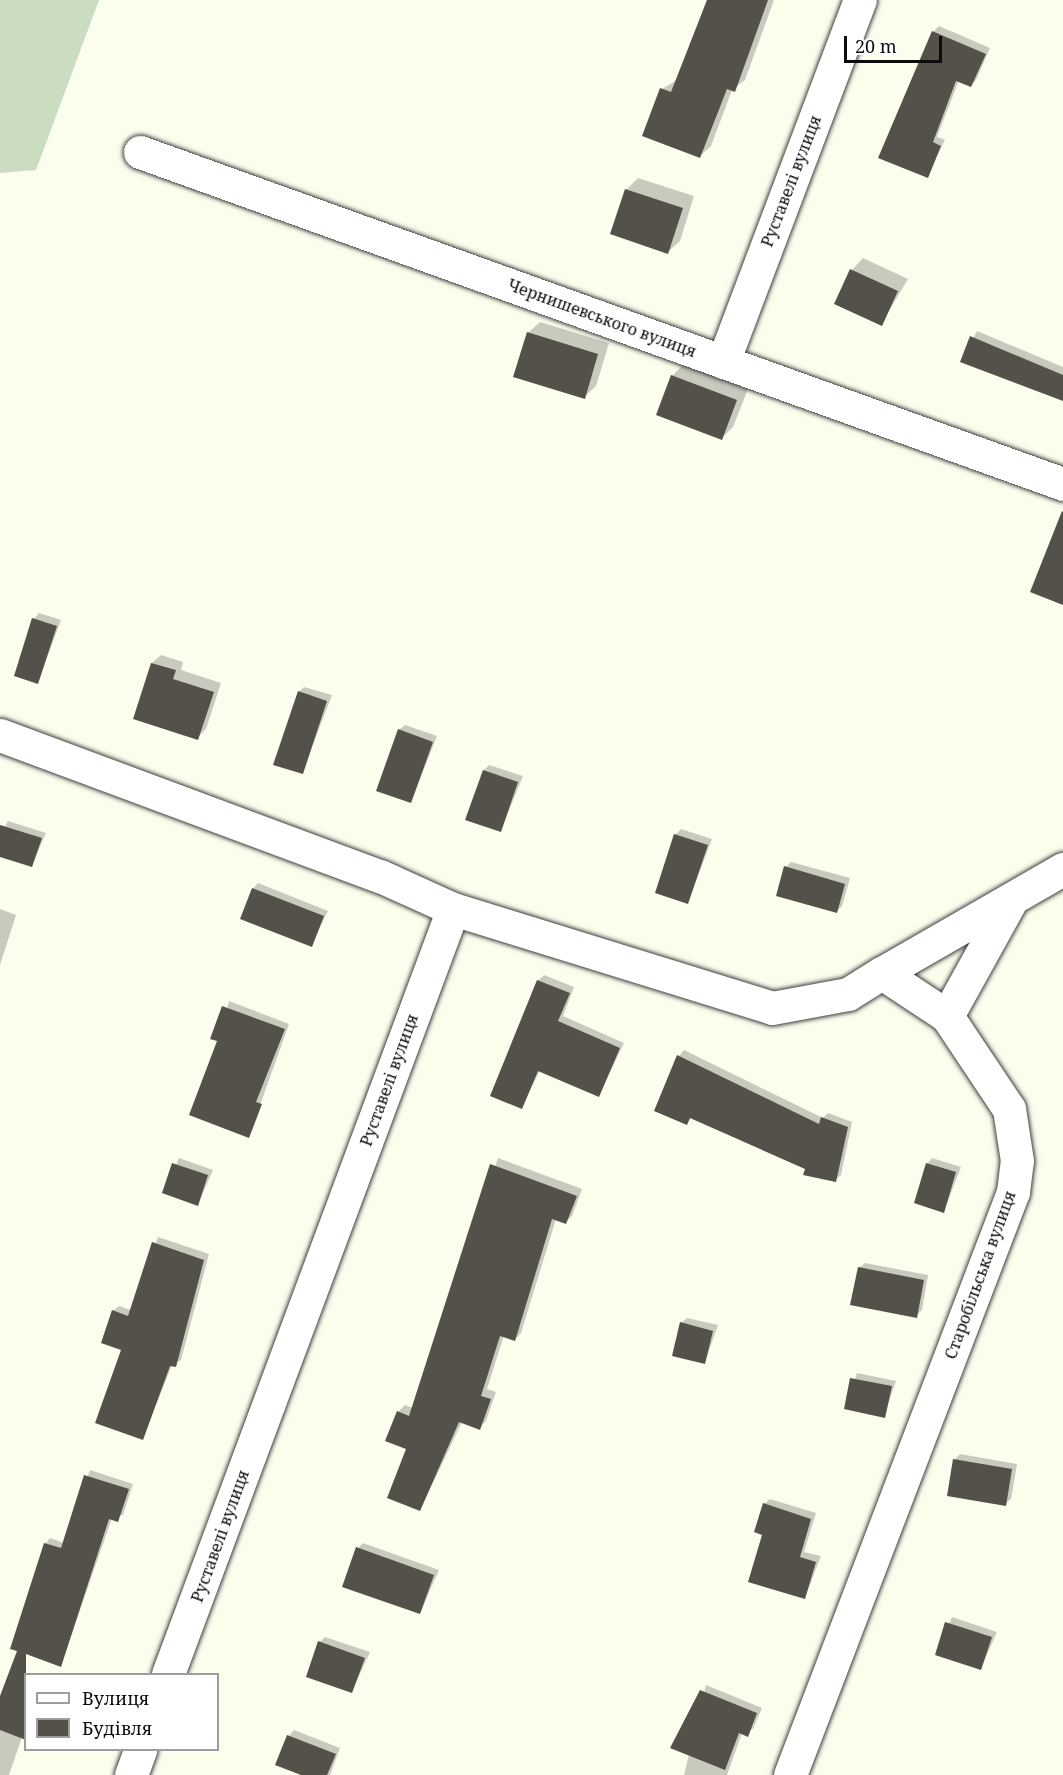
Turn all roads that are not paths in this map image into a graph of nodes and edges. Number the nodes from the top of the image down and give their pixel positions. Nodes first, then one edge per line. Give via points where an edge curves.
1 (860, 0) edge
2 (140, 152) dead end
3 (723, 362) junction
4 (1063, 484) edge
5 (0, 735) edge
6 (1063, 869) edge
7 (1009, 904) junction
8 (453, 909) junction
9 (882, 973) junction
10 (947, 1016) junction
11 (168, 1673) edge
12 (139, 1751) edge
13 (131, 1775) edge
14 (790, 1775) edge

1 - 3 street, Руставелі вулиця
2 - 3 street, Чернишевського вулиця
3 - 4 street, Чернишевського вулиця
5 - 8 street
6 - 7 street
7 - 9 street
7 - 10 street
8 - 9 street via 772,1008 848,994
8 - 11 street, Руставелі вулиця
9 - 10 street, Старобільська вулиця
10 - 14 street, Старобільська вулиця via 1008,1109 1017,1161 1013,1192
12 - 13 street

